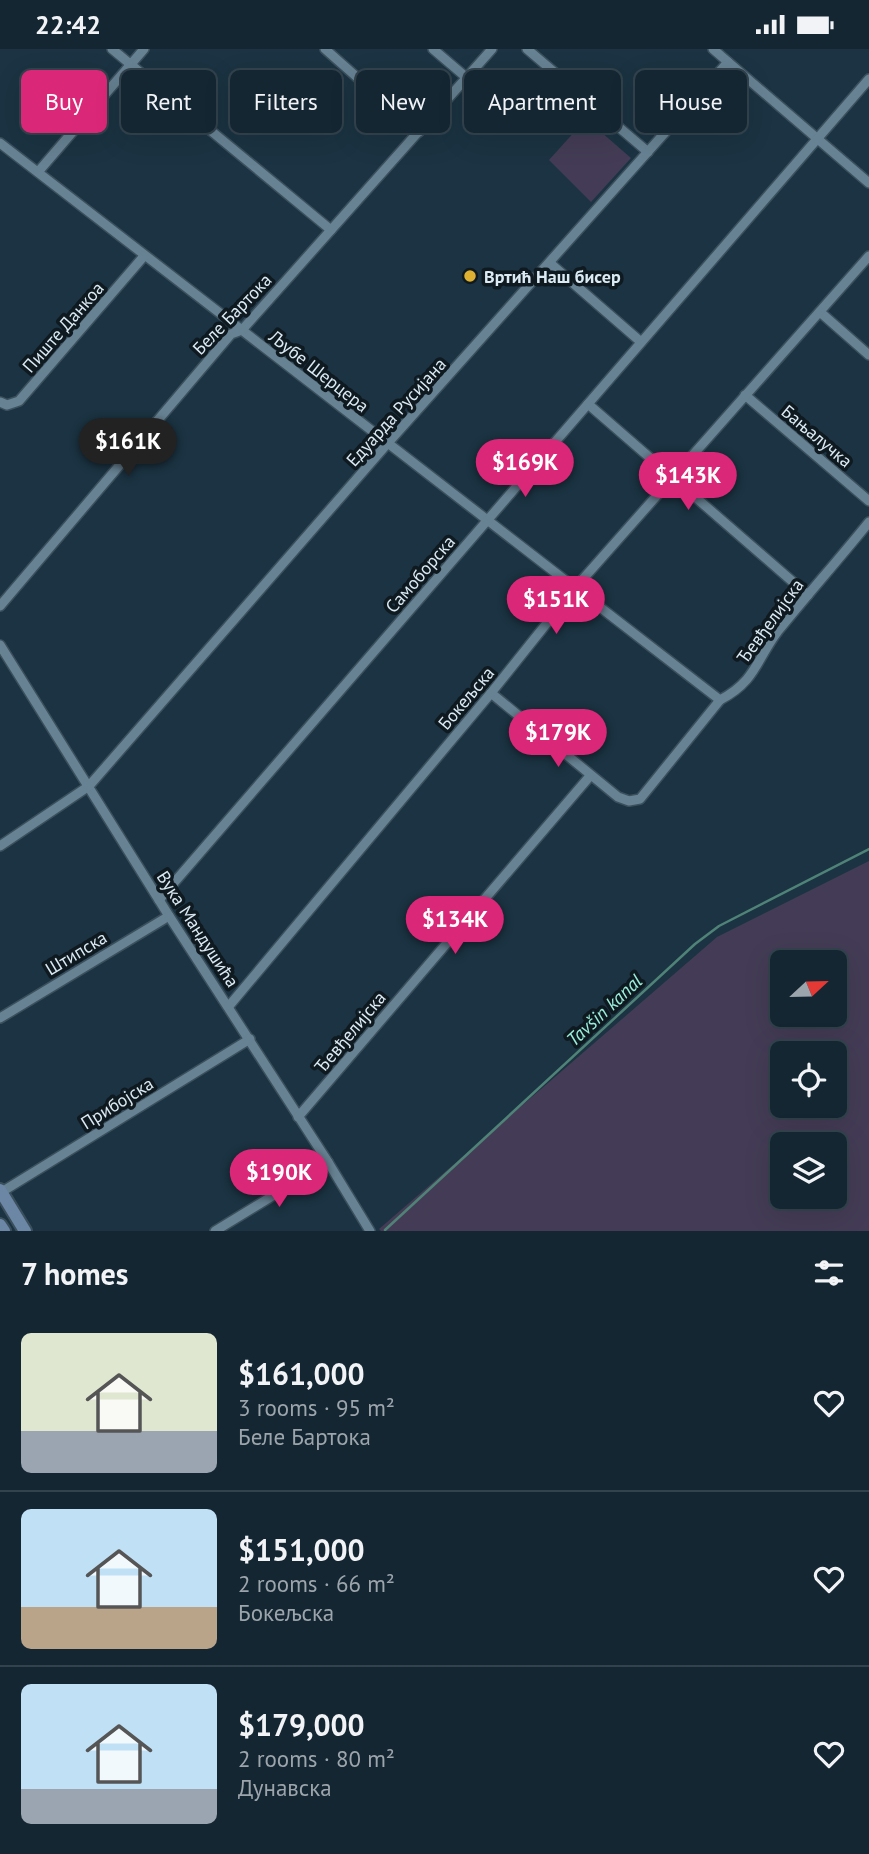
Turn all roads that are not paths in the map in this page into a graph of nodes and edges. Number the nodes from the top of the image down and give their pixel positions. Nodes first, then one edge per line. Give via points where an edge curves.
1 (112, 49) edge
2 (144, 49) edge
3 (326, 49) edge
4 (433, 49) edge
5 (492, 49) edge
6 (527, 49) edge
7 (713, 49) edge
8 (728, 62) junction
9 (131, 64) junction
10 (474, 70) edge
11 (464, 75) edge
12 (356, 76) edge
13 (869, 79) edge
14 (464, 81) edge
15 (450, 97) edge
16 (418, 133) edge
17 (817, 139) junction
18 (0, 143) edge
19 (648, 152) junction
20 (38, 172) junction
21 (869, 183) edge
22 (331, 230) junction
23 (144, 256) junction
24 (869, 256) edge
25 (551, 264) junction
26 (820, 312) junction
27 (242, 330) junction
28 (642, 342) junction
29 (869, 355) edge
30 (745, 395) junction
31 (0, 402) edge
32 (588, 404) junction
33 (387, 445) junction
34 (671, 478) junction
35 (869, 501) edge
36 (488, 520) junction
37 (869, 523) edge
38 (575, 588) junction
39 (808, 595) junction
40 (0, 605) edge
41 (0, 645) edge
42 (491, 693) junction
43 (719, 700) junction
44 (590, 776) junction
45 (89, 786) junction
46 (0, 846) edge
47 (159, 900) junction
48 (169, 916) junction
49 (229, 1006) junction
50 (0, 1018) edge
51 (250, 1039) junction
52 (298, 1117) junction
53 (328, 1162) junction
54 (0, 1192) edge
55 (0, 1225) edge
56 (4, 1231) edge
57 (25, 1231) edge
58 (215, 1231) edge
59 (370, 1231) edge

1 - 9 street
2 - 9 street
3 - 12 street
4 - 11 street
5 - 10 street, Беле Бартока
6 - 19 street
7 - 8 street
8 - 17 street
8 - 19 street, Едуарда Русијана
9 - 20 street
9 - 22 street
13 - 17 street, Самоборска
14 - 15 street, Беле Бартока
16 - 22 street, Беле Бартока
17 - 21 street
17 - 28 street, Самоборска
18 - 20 street, Љубе Шерцера
19 - 25 street, Едуарда Русијана
20 - 23 street, Љубе Шерцера
22 - 27 street, Беле Бартока
23 - 27 street, Љубе Шерцера
23 - 31 street, Пиште Данкоа via 19,401
24 - 26 street, Бокељска
25 - 28 street
25 - 33 street, Едуарда Русијана
26 - 29 street
26 - 30 street, Бокељска
27 - 33 street, Љубе Шерцера
27 - 40 street, Беле Бартока via 231,334
28 - 32 street, Самоборска
30 - 34 street, Бокељска
30 - 35 street, Бањалучка
32 - 34 street
32 - 36 street, Самоборска
33 - 36 street, Љубе Шерцера
33 - 45 street, Едуарда Русијана
34 - 38 street, Бокељска
34 - 39 street
36 - 38 street, Љубе Шерцера
36 - 47 street, Самоборска
37 - 39 street, Ђевђелијска
38 - 42 street, Бокељска
38 - 43 street, Љубе Шерцера
39 - 43 street, Ђевђелијска via 755,670 736,691
41 - 45 street, Вука Мандушића
42 - 44 street
42 - 49 street, Бокељска
43 - 44 street, Ђевђелијска via 640,799 618,797
44 - 52 street, Ђевђелијска
45 - 46 street, Едуарда Русијана
45 - 47 street, Вука Мандушића
47 - 48 street, Вука Мандушића
48 - 49 street, Вука Мандушића
48 - 50 street, Штипска
49 - 51 street, Вука Мандушића
51 - 52 street, Вука Мандушића
51 - 54 street, Прибојска
52 - 53 street, Вука Мандушића
53 - 58 street
53 - 59 street, Вука Мандушића
54 - 57 main road
55 - 56 main road

